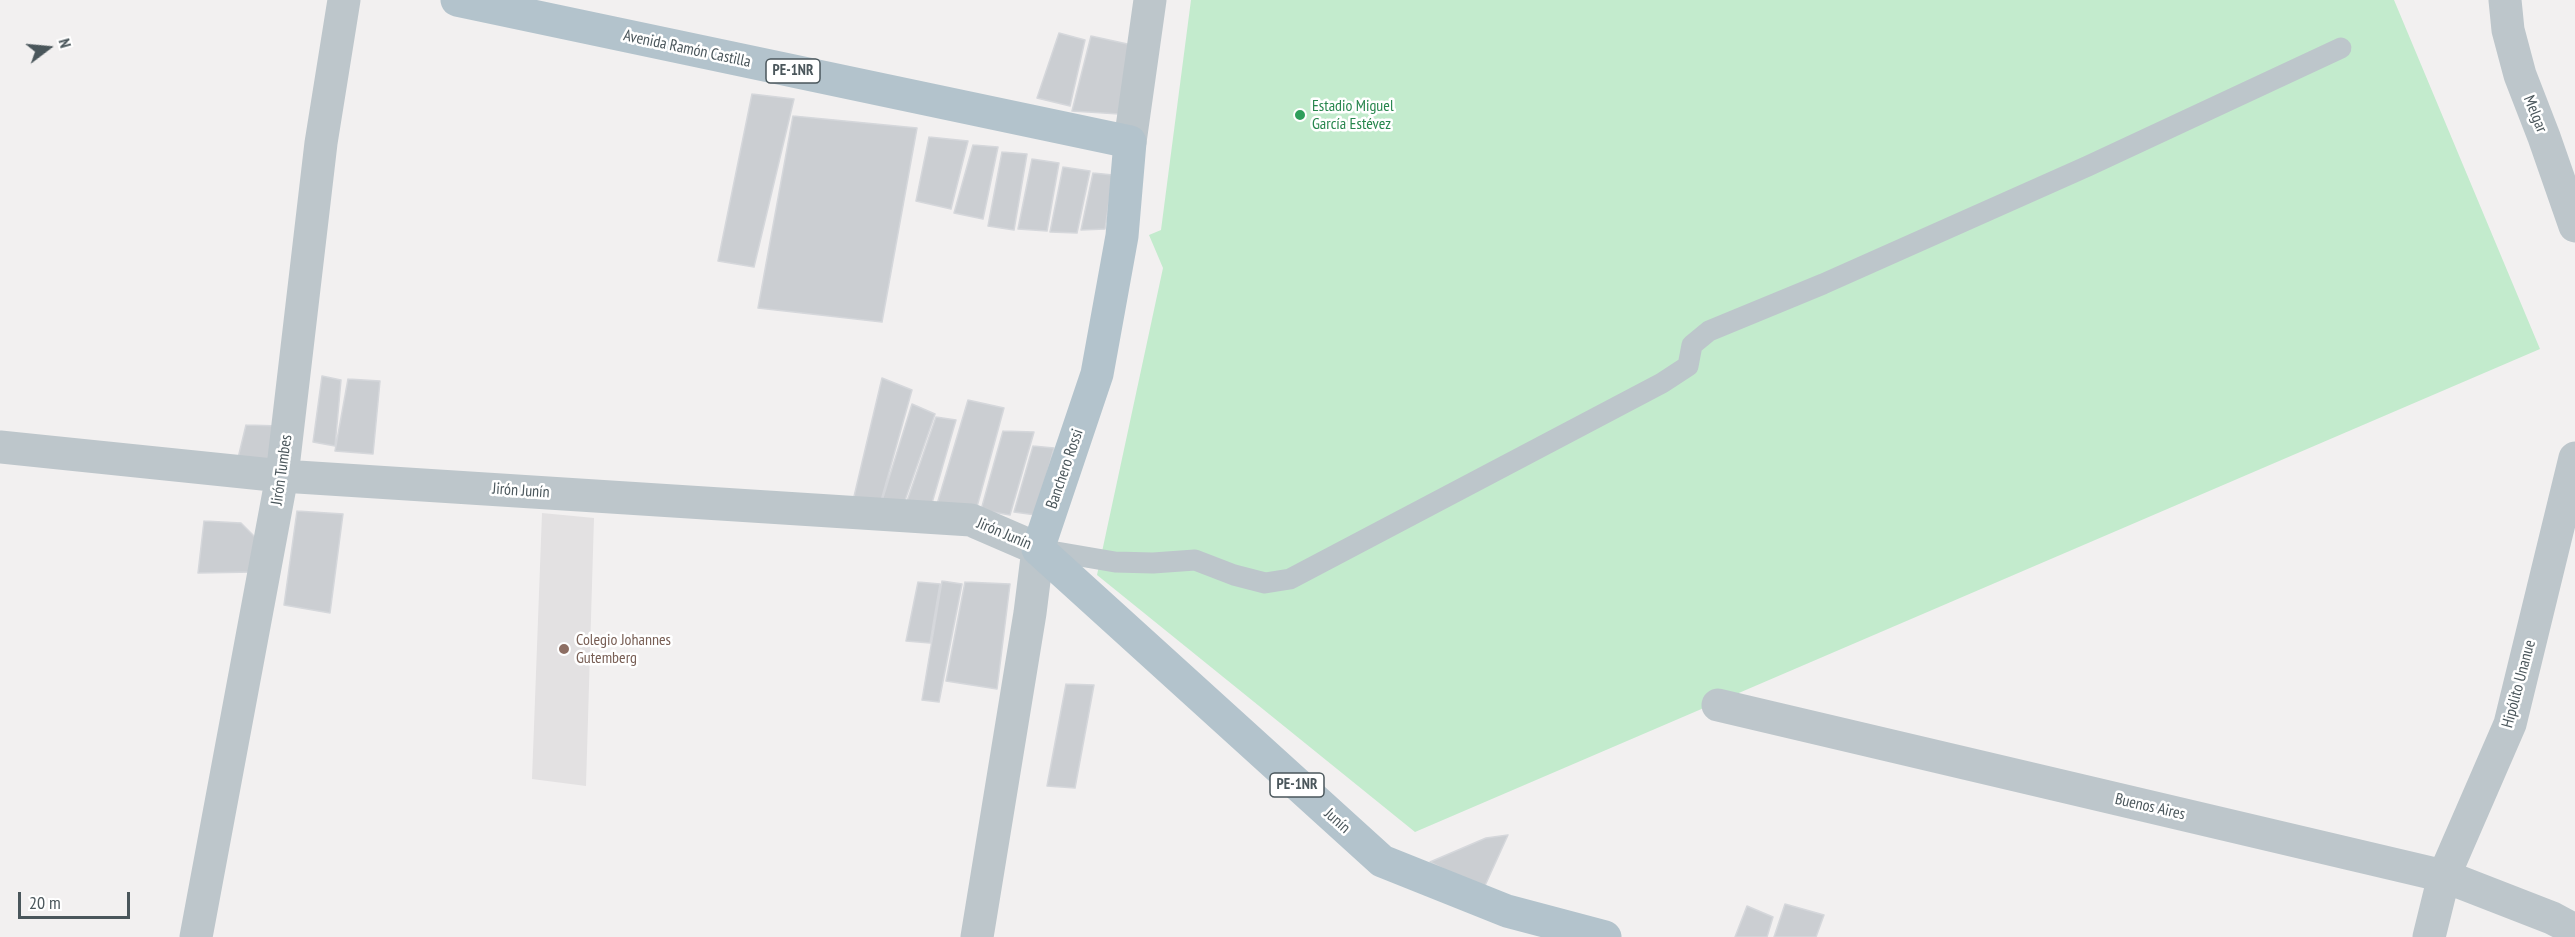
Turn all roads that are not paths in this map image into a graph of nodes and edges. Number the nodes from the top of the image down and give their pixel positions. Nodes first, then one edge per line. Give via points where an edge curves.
1 (344, 0) edge
2 (457, 0) edge
3 (1150, 0) edge
4 (2505, 0) edge
5 (2341, 48) dead end
6 (1130, 142) junction
7 (2575, 226) edge
8 (0, 447) edge
9 (2575, 458) edge
10 (282, 476) junction
11 (1038, 549) junction
12 (1718, 705) dead end
13 (2444, 876) junction
14 (2575, 930) edge
15 (196, 937) edge
16 (977, 937) edge
17 (1605, 937) edge
18 (2429, 937) edge

1 - 10 street, Jirón Tumbes via 321,143
2 - 6 main road, Avenida Ramón Castilla / PE-1NR
3 - 6 street, Banchero Rossi
4 - 7 street, Melgar via 2520,75
5 - 11 lane via 2078,171 1709,331 1692,345 1688,366 1662,383 1290,579 1265,583 1195,560 1115,562
6 - 11 main road, Banchero Rossi via 1122,236 1097,374
8 - 10 street, Jirón Junín
9 - 13 street, Hipólito Unanue via 2510,724
10 - 11 street, Jirón Junín via 971,520
10 - 15 street, Jirón Tumbes
11 - 16 street, Banchero Rossi
11 - 17 main road, Junín / PE-1NR via 1382,861 1507,911
12 - 13 street, Buenos Aires
13 - 14 street, Buenos Aires
13 - 18 street, Hipólito Unanue

